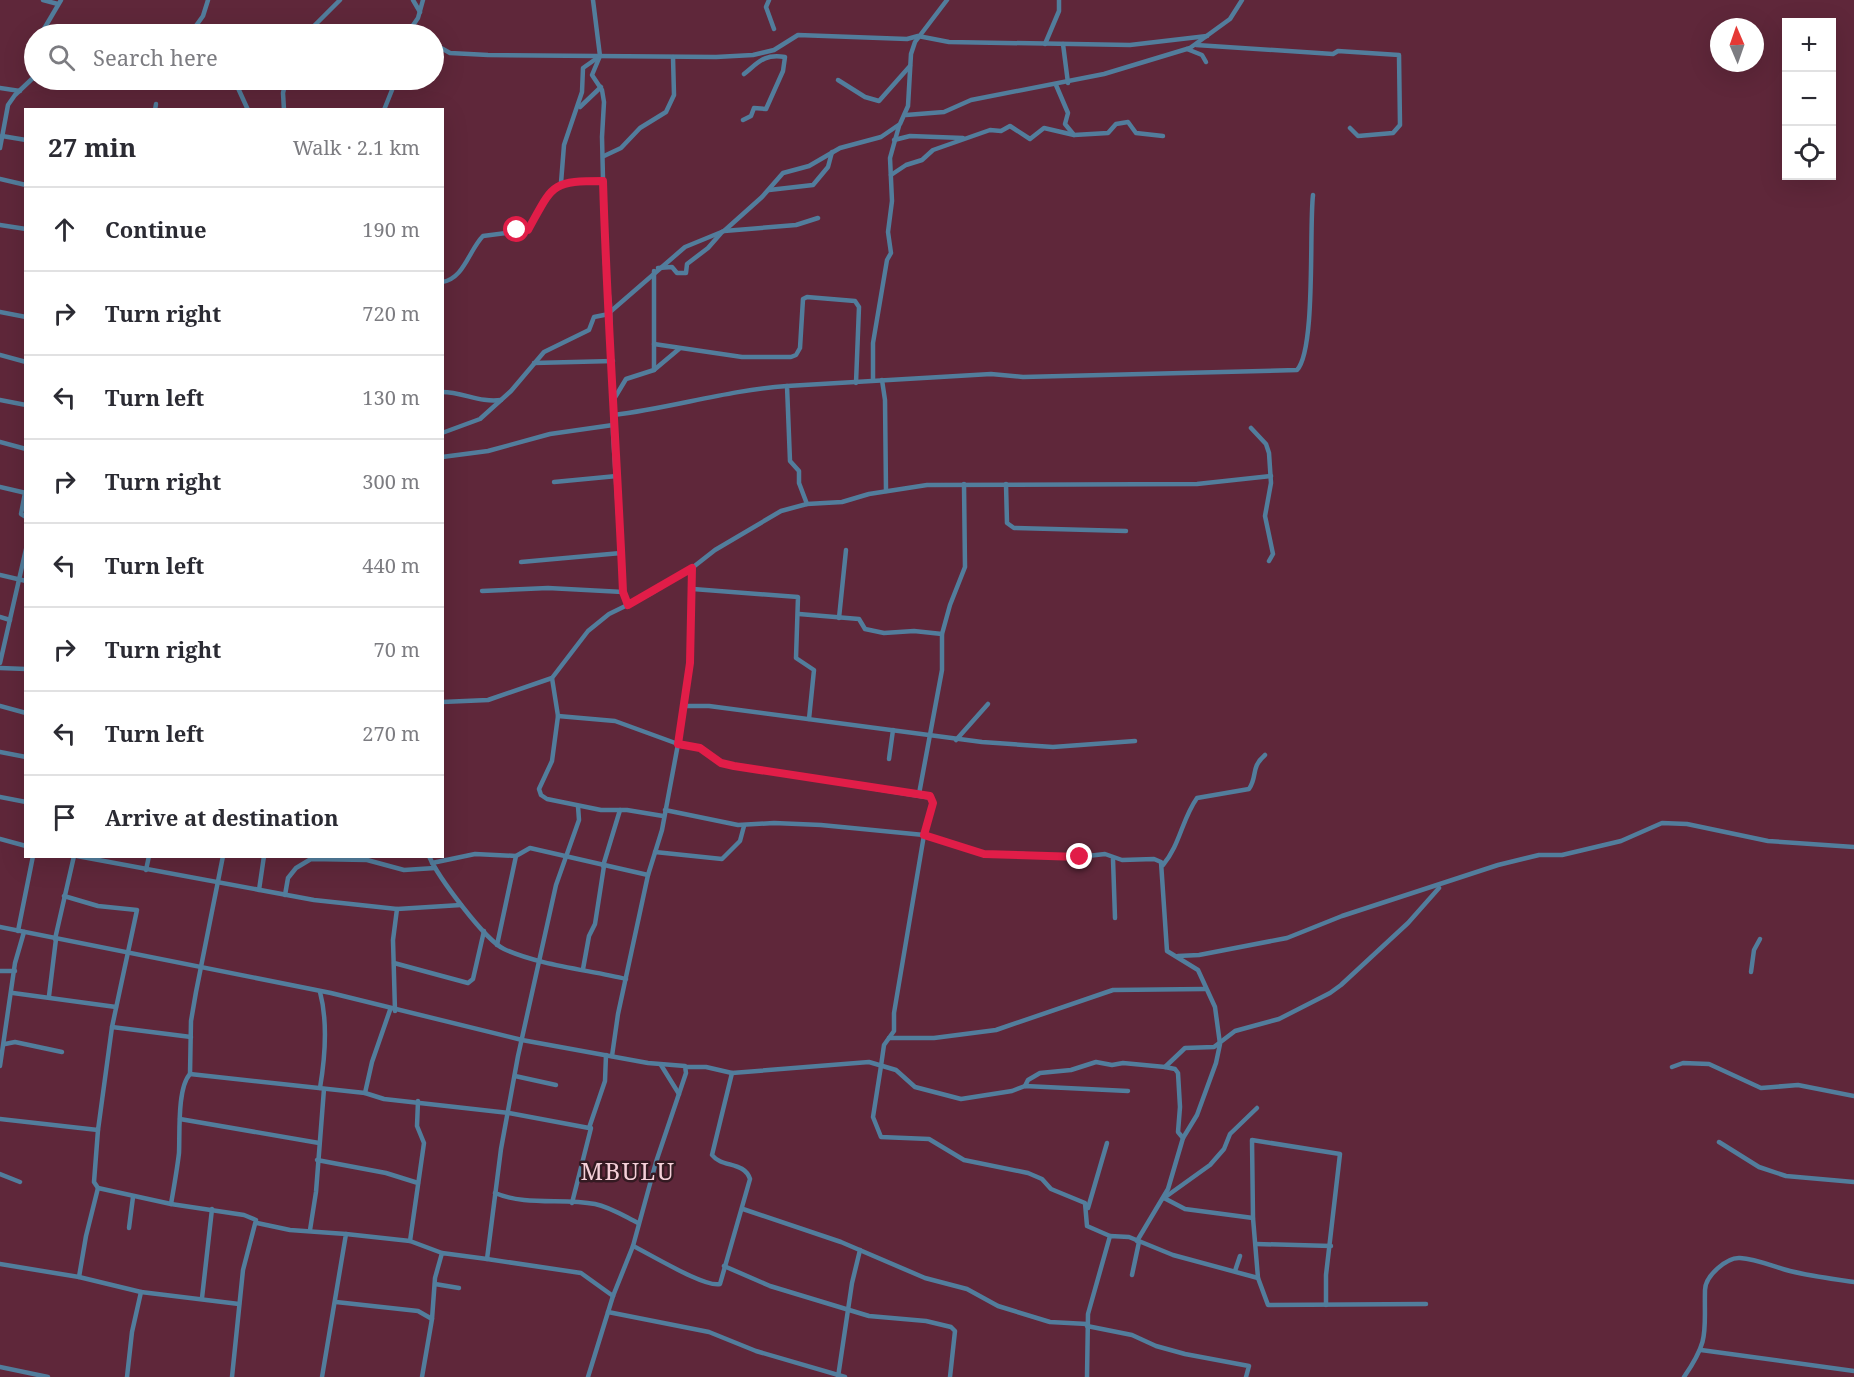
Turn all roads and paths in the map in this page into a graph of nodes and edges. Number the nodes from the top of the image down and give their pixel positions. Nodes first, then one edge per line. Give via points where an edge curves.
1 (43, 0) edge
2 (208, 0) edge
3 (340, 0) edge
4 (413, 0) edge
5 (423, 0) edge
6 (593, 0) edge
7 (769, 0) edge
8 (947, 0) edge
9 (1059, 0) edge
10 (1242, 0) edge
11 (59, 2) edge
12 (420, 12) junction
13 (47, 24) edge
14 (197, 24) edge
15 (316, 24) edge
16 (413, 24) edge
17 (774, 29) dead end
18 (918, 36) junction
19 (1207, 36) junction
20 (1045, 44) junction
21 (1063, 44) junction
22 (1195, 45) junction
23 (1187, 49) junction
24 (444, 50) edge
25 (600, 57) junction
26 (673, 57) junction
27 (1206, 62) dead end
28 (910, 65) junction
29 (744, 74) dead end
30 (838, 80) dead end
31 (1068, 83) junction
32 (1056, 85) junction
33 (24, 87) edge
34 (601, 87) junction
35 (0, 88) edge
36 (20, 90) junction
37 (239, 90) edge
38 (284, 90) edge
39 (392, 90) edge
40 (247, 108) edge
41 (284, 108) edge
42 (385, 108) edge
43 (578, 108) junction
44 (906, 115) junction
45 (743, 120) dead end
46 (900, 124) junction
47 (1350, 128) dead end
48 (1, 133) edge
49 (1074, 135) junction
50 (1164, 136) dead end
51 (967, 138) junction
52 (24, 139) edge
53 (894, 140) junction
54 (0, 148) edge
55 (832, 152) junction
56 (604, 156) junction
57 (891, 175) junction
58 (0, 179) edge
59 (603, 181) junction
60 (561, 183) junction
61 (24, 185) edge
62 (769, 190) junction
63 (1313, 195) dead end
64 (818, 218) dead end
65 (0, 225) edge
66 (24, 229) edge
67 (723, 231) junction
68 (656, 270) junction
69 (444, 282) edge
70 (0, 312) edge
71 (610, 313) junction
72 (24, 317) edge
73 (654, 345) junction
74 (679, 349) junction
75 (0, 356) edge
76 (24, 362) edge
77 (613, 362) junction
78 (534, 363) junction
79 (654, 370) junction
80 (873, 380) junction
81 (882, 380) junction
82 (856, 382) junction
83 (787, 386) junction
84 (444, 392) edge
85 (614, 399) junction
86 (0, 400) edge
87 (501, 400) junction
88 (24, 405) edge
89 (614, 415) junction
90 (614, 425) junction
91 (1251, 428) dead end
92 (444, 432) edge
93 (0, 442) edge
94 (24, 448) edge
95 (444, 457) edge
96 (617, 476) junction
97 (1271, 476) junction
98 (554, 482) dead end
99 (963, 484) junction
100 (1006, 484) junction
101 (0, 488) edge
102 (886, 491) junction
103 (24, 493) edge
104 (24, 498) edge
105 (807, 504) junction
106 (24, 516) edge
107 (1126, 531) dead end
108 (846, 550) dead end
109 (621, 553) junction
110 (24, 556) edge
111 (1269, 561) dead end
112 (521, 562) dead end
113 (692, 568) junction
114 (0, 575) edge
115 (18, 579) junction
116 (24, 580) edge
117 (693, 589) junction
118 (482, 591) dead end
119 (623, 592) junction
120 (628, 605) junction
121 (799, 614) junction
122 (3, 617) edge
123 (838, 618) junction
124 (942, 634) junction
125 (0, 666) edge
126 (24, 669) edge
127 (552, 678) junction
128 (444, 703) edge
129 (988, 704) dead end
130 (0, 706) edge
131 (683, 706) junction
132 (24, 712) edge
133 (558, 716) junction
134 (809, 719) junction
135 (893, 730) junction
136 (929, 735) junction
137 (956, 740) junction
138 (1135, 741) dead end
139 (678, 744) junction
140 (0, 752) edge
141 (1265, 755) dead end
142 (24, 757) edge
143 (889, 759) dead end
144 (919, 794) junction
145 (0, 797) edge
146 (24, 802) edge
147 (578, 806) junction
148 (620, 810) junction
149 (664, 813) junction
150 (744, 826) junction
151 (924, 835) junction
152 (0, 839) edge
153 (24, 845) edge
154 (1854, 847) edge
155 (655, 852) junction
156 (516, 856) junction
157 (566, 856) junction
158 (33, 858) edge
159 (75, 858) edge
160 (86, 858) edge
161 (149, 858) edge
162 (223, 858) edge
163 (264, 858) edge
164 (311, 858) edge
165 (430, 858) edge
166 (1113, 859) junction
167 (1163, 865) junction
168 (433, 866) junction
169 (603, 866) junction
170 (146, 870) junction
171 (648, 875) junction
172 (219, 884) junction
173 (1442, 885) junction
174 (260, 890) junction
175 (285, 895) junction
176 (64, 896) junction
177 (461, 905) junction
178 (397, 909) junction
179 (1115, 918) dead end
180 (0, 927) edge
181 (21, 931) junction
182 (484, 931) junction
183 (56, 939) junction
184 (1760, 939) dead end
185 (497, 945) junction
186 (128, 954) junction
187 (1175, 957) junction
188 (538, 961) junction
189 (394, 963) junction
190 (201, 966) junction
191 (583, 969) junction
192 (0, 971) edge
193 (15, 971) junction
194 (1751, 972) dead end
195 (626, 979) junction
196 (1205, 989) junction
197 (320, 992) junction
198 (12, 993) junction
199 (49, 996) junction
200 (116, 1007) junction
201 (392, 1010) junction
202 (0, 1018) edge
203 (9, 1020) junction
204 (112, 1027) junction
205 (191, 1038) junction
206 (889, 1038) junction
207 (522, 1040) junction
208 (5, 1044) junction
209 (1220, 1044) junction
210 (62, 1052) dead end
211 (609, 1055) junction
212 (661, 1065) junction
213 (0, 1066) edge
214 (881, 1066) junction
215 (686, 1067) junction
216 (1165, 1067) junction
217 (1672, 1067) dead end
218 (732, 1073) junction
219 (190, 1074) junction
220 (514, 1076) junction
221 (556, 1085) dead end
222 (1025, 1086) junction
223 (322, 1088) junction
224 (1128, 1091) dead end
225 (365, 1093) junction
226 (679, 1094) junction
227 (1854, 1096) edge
228 (418, 1101) junction
229 (1257, 1108) dead end
230 (509, 1113) junction
231 (0, 1119) edge
232 (180, 1119) junction
233 (591, 1128) junction
234 (98, 1130) junction
235 (1183, 1138) junction
236 (1719, 1142) dead end
237 (319, 1143) junction
238 (1107, 1143) dead end
239 (317, 1160) junction
240 (0, 1174) edge
241 (20, 1182) dead end
242 (1854, 1182) edge
243 (418, 1183) junction
244 (98, 1188) junction
245 (495, 1193) junction
246 (133, 1197) junction
247 (1164, 1198) junction
248 (572, 1203) junction
249 (171, 1204) junction
250 (1088, 1208) junction
251 (212, 1209) junction
252 (743, 1209) junction
253 (1253, 1218) junction
254 (257, 1223) junction
255 (638, 1223) junction
256 (129, 1227) dead end
257 (310, 1230) junction
258 (346, 1234) junction
259 (1110, 1236) junction
260 (410, 1241) junction
261 (1138, 1241) junction
262 (1256, 1244) junction
263 (633, 1246) junction
264 (1331, 1246) junction
265 (860, 1250) junction
266 (442, 1253) junction
267 (1240, 1256) dead end
268 (487, 1259) junction
269 (0, 1264) edge
270 (724, 1266) junction
271 (1235, 1271) junction
272 (1132, 1275) dead end
273 (79, 1277) junction
274 (1258, 1278) junction
275 (1854, 1282) edge
276 (435, 1284) junction
277 (459, 1288) dead end
278 (141, 1292) junction
279 (613, 1296) junction
280 (202, 1298) junction
281 (336, 1302) junction
282 (238, 1304) junction
283 (1426, 1304) dead end
284 (1326, 1305) junction
285 (847, 1310) junction
286 (608, 1312) junction
287 (432, 1319) junction
288 (1087, 1325) junction
289 (1701, 1350) junction
290 (0, 1367) edge
291 (1854, 1371) edge
292 (838, 1376) edge
293 (949, 1376) edge
294 (48, 1377) edge
295 (127, 1377) edge
296 (232, 1377) edge
297 (322, 1377) edge
298 (422, 1377) edge
299 (588, 1377) edge
300 (845, 1377) edge
301 (1087, 1377) edge
302 (1246, 1377) edge
303 (1684, 1377) edge

1 - 11 street
2 - 14 street
3 - 15 street
4 - 12 street
5 - 12 street
6 - 25 street
7 - 17 street via 766,7
8 - 18 street
9 - 20 street via 1059,11
10 - 19 street via 1230,19
11 - 13 street
12 - 16 street
18 - 20 street via 949,42
18 - 26 street via 907,39 798,35 774,50 753,56
18 - 28 street
19 - 21 street via 1130,45
19 - 22 street
20 - 21 street
21 - 31 street
22 - 23 street
22 - 47 street via 1399,55 1400,125 1393,132 1358,136
23 - 27 street via 1202,55
23 - 31 street
24 - 25 street via 488,56
25 - 26 street
25 - 34 street via 592,75
25 - 43 street via 583,68
26 - 56 street via 674,95 666,112 640,128 621,148
28 - 30 street via 879,101
28 - 44 street
29 - 45 street via 771,54 785,57 766,109 754,108 751,116
31 - 32 street
32 - 44 street via 971,100 932,114
32 - 49 street via 1068,113 1065,124
33 - 36 street
34 - 43 street
34 - 56 street
35 - 36 street
36 - 48 street via 8,105
37 - 40 street
38 - 41 street
39 - 42 street
43 - 60 street via 564,145
44 - 46 street
46 - 53 street
46 - 55 street via 881,136
48 - 52 street
48 - 54 street
49 - 50 street via 1108,133 1116,124 1128,122 1136,133
49 - 51 street via 1044,128 1030,139 1010,126
51 - 53 street via 910,136
51 - 57 street via 933,150
53 - 57 street
55 - 62 street via 809,166 783,173
55 - 62 street via 828,167 813,184
56 - 59 street
57 - 80 street via 891,252 873,343
58 - 61 street
59 - 60 street
59 - 71 street
60 - 69 street via 550,192 528,230 483,236 459,273
62 - 67 street
63 - 81 street via 1308,324 1304,358 1297,370 1023,377 991,374
64 - 67 street via 796,225
65 - 66 street
67 - 68 street via 685,247
67 - 68 street via 687,264 686,273 677,273 672,267
68 - 71 street
68 - 73 street
70 - 72 street
71 - 77 street
71 - 78 street via 594,317 589,330 544,352
73 - 74 street
73 - 79 street
74 - 79 street
74 - 82 street via 742,357 791,357 800,348 803,299 855,301 859,307
75 - 76 street
77 - 78 street
77 - 85 street
78 - 87 street
79 - 85 street via 626,379
80 - 81 street
80 - 82 street
81 - 102 street
82 - 83 street
83 - 89 street via 744,390 665,409
83 - 105 street via 790,461 799,471
84 - 87 street via 489,402
85 - 89 street
86 - 88 street
87 - 92 street via 480,419
89 - 90 street
90 - 95 street via 602,424 489,451
90 - 96 street
91 - 97 street via 1268,447
93 - 94 street
96 - 98 street
96 - 109 street
97 - 100 street via 1197,484
97 - 111 street via 1265,516 1273,554
99 - 100 street
99 - 102 street
99 - 124 street via 965,567
100 - 107 street via 1006,522 1014,528
101 - 103 street
102 - 105 street via 842,502
104 - 106 street
105 - 113 street via 781,511
108 - 123 street
109 - 112 street
109 - 119 street
110 - 115 street
113 - 117 street
113 - 120 street
114 - 115 street
115 - 116 street
115 - 122 street
117 - 121 street via 798,597
117 - 131 street via 690,663
118 - 119 street via 548,588
119 - 120 street
120 - 127 street via 588,631
121 - 123 street
121 - 134 street via 796,658 814,669
122 - 125 street
123 - 124 street via 859,619 865,629 884,633
124 - 136 street via 942,670
125 - 126 street
127 - 128 street via 488,700
127 - 133 street
129 - 137 street
130 - 132 street
131 - 134 street
131 - 139 street
133 - 139 street via 615,721
133 - 147 street via 552,761 539,792 543,798
134 - 135 street
135 - 136 street
135 - 143 street
136 - 137 street
136 - 144 street
137 - 138 street via 1053,747
139 - 144 street via 700,748 721,763 734,766
139 - 149 street
140 - 142 street
141 - 167 street via 1253,770 1249,789 1197,798
144 - 151 street via 930,796 933,803
145 - 146 street
147 - 148 street
147 - 157 street via 579,819
148 - 149 street
148 - 169 street
149 - 150 street
149 - 155 street
150 - 151 street via 821,825
150 - 155 street via 740,841 722,859
151 - 166 street via 984,854 1070,858 1105,854
151 - 206 street via 894,1013 895,1027
152 - 153 street
154 - 173 street via 1768,841 1666,822 1621,841 1562,855 1516,860
155 - 171 street
156 - 157 street via 530,848
156 - 168 street via 475,854
156 - 185 street
157 - 169 street
157 - 188 street
158 - 181 street
159 - 176 street
160 - 170 street
161 - 170 street
162 - 172 street
163 - 174 street
164 - 168 street via 367,860 404,870
164 - 175 street via 288,878
165 - 168 street
166 - 167 street via 1154,859
166 - 179 street
167 - 187 street via 1167,948
168 - 177 street
169 - 171 street
169 - 191 street via 595,924
170 - 172 street
171 - 195 street
172 - 174 street
172 - 190 street
173 - 187 street via 1279,940
173 - 209 street via 1408,923 1330,993 1279,1019 1235,1031
174 - 175 street
175 - 178 street
176 - 183 street
176 - 186 street via 98,906 137,910
177 - 178 street
177 - 182 street
178 - 189 street
180 - 181 street
181 - 183 street
181 - 193 street
182 - 185 street
182 - 189 street via 473,979 468,983
183 - 186 street
183 - 199 street
184 - 194 street
185 - 188 street
186 - 190 street
186 - 200 street
187 - 196 street via 1197,970
188 - 191 street
188 - 207 street
189 - 201 street
190 - 197 street
190 - 205 street
191 - 195 street
192 - 193 street
193 - 198 street
195 - 211 street
196 - 206 street via 1113,990 996,1030 934,1038
196 - 209 street via 1215,1007
197 - 201 street
197 - 223 street via 325,1016
198 - 199 street
198 - 203 street
199 - 200 street
200 - 204 street
201 - 207 street
201 - 225 street
202 - 203 street
203 - 208 street
204 - 205 street
204 - 234 street
205 - 219 street
206 - 214 street
207 - 211 street
207 - 220 street
208 - 210 street via 15,1042
208 - 213 street
209 - 216 street via 1185,1048
209 - 235 street via 1197,1115
211 - 212 street
211 - 233 street
212 - 215 street
212 - 226 street
214 - 218 street via 860,1062
214 - 222 street via 896,1070 915,1087 945,1097 971,1099
214 - 250 street via 873,1117 881,1137 929,1139 972,1163 1042,1179 1051,1189 1083,1201
215 - 218 street
215 - 226 street
216 - 222 street via 1100,1061 1071,1070 1040,1073
216 - 235 street via 1178,1074 1178,1132
217 - 227 street via 1683,1063 1709,1064 1761,1088 1798,1085
218 - 252 street via 712,1155 748,1174
219 - 223 street
219 - 232 street via 186,1078
220 - 221 street
220 - 230 street
222 - 224 street
223 - 225 street
223 - 237 street
225 - 228 street via 384,1099
226 - 255 street
228 - 230 street
228 - 243 street via 417,1126 424,1143
229 - 247 street via 1230,1134 1210,1166
230 - 233 street
230 - 245 street
231 - 234 street
232 - 237 street
232 - 249 street
233 - 248 street
234 - 244 street via 93,1182
235 - 247 street
236 - 242 street via 1759,1167 1786,1176
237 - 239 street
238 - 250 street
239 - 243 street
239 - 257 street
240 - 241 street
243 - 260 street
244 - 246 street
244 - 273 street
245 - 248 street
245 - 268 street
246 - 249 street
246 - 256 street
247 - 253 street via 1185,1209
247 - 261 street
248 - 255 street via 604,1206
249 - 251 street
250 - 259 street via 1088,1226
251 - 254 street via 248,1215
251 - 280 street
252 - 265 street
252 - 270 street
253 - 262 street
253 - 264 street via 1252,1140 1340,1154
254 - 257 street
254 - 282 street via 246,1253
255 - 263 street
257 - 258 street
258 - 260 street
258 - 281 street
259 - 261 street
259 - 288 street
260 - 266 street
261 - 271 street via 1173,1255
261 - 272 street
262 - 264 street
262 - 274 street
263 - 270 street via 713,1286 720,1284
263 - 279 street
264 - 284 street
265 - 285 street
265 - 288 street via 925,1278 967,1289 998,1306 1050,1322
266 - 268 street
266 - 276 street
267 - 271 street
268 - 279 street via 581,1274
269 - 273 street
270 - 285 street via 770,1286
271 - 274 street
273 - 278 street
274 - 284 street via 1268,1305
275 - 289 street via 1736,1258 1707,1281
276 - 277 street
276 - 287 street
278 - 280 street
278 - 295 street
279 - 286 street
280 - 282 street
281 - 287 street via 418,1311
281 - 297 street
282 - 296 street
283 - 284 street
285 - 292 street
285 - 293 street via 954,1329
286 - 292 street via 709,1332
286 - 299 street
287 - 298 street
288 - 301 street
288 - 302 street via 1132,1335 1185,1354 1249,1366
289 - 291 street
289 - 303 street
290 - 294 street
292 - 300 street

